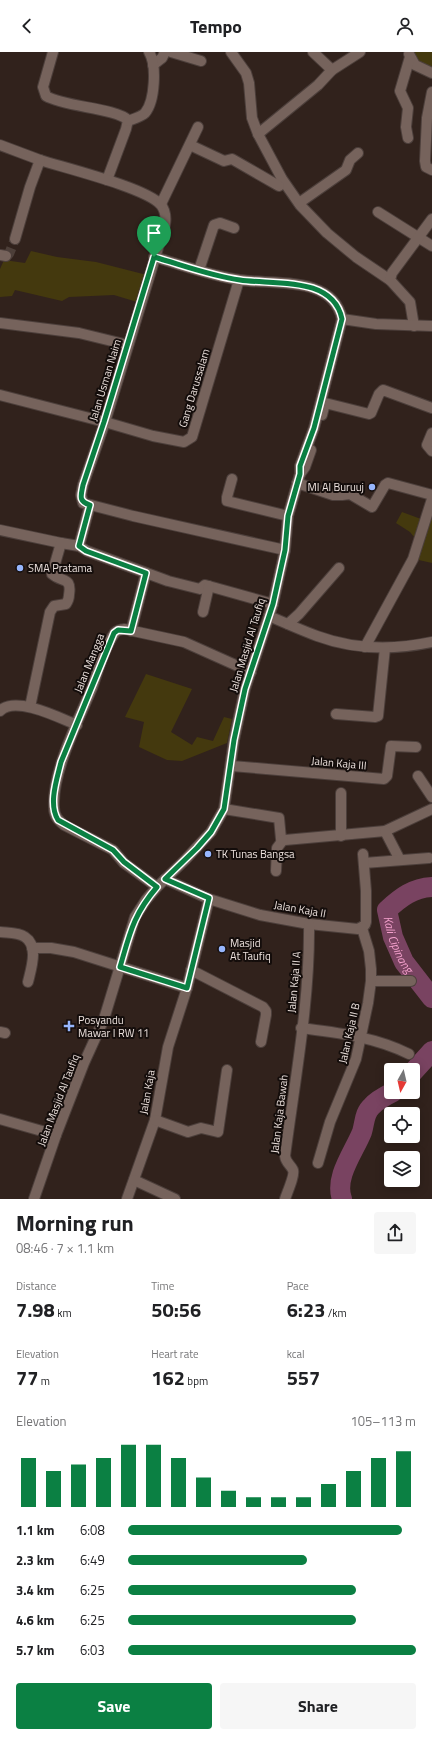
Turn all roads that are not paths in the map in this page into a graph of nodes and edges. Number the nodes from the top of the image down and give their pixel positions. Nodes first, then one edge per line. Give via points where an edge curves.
1 (53, 52) edge
2 (149, 52) edge
3 (165, 52) edge
4 (172, 52) edge
5 (232, 52) edge
6 (313, 52) edge
7 (360, 52) edge
8 (409, 55) edge
9 (201, 61) dead end
10 (153, 65) junction
11 (332, 70) junction
12 (432, 73) edge
13 (432, 92) edge
14 (128, 122) junction
15 (198, 127) dead end
16 (258, 134) junction
17 (408, 138) dead end
18 (0, 145) edge
19 (190, 145) junction
20 (358, 153) dead end
21 (40, 160) junction
22 (432, 170) edge
23 (107, 180) junction
24 (279, 186) dead end
25 (299, 203) junction
26 (160, 204) junction
27 (378, 212) dead end
28 (432, 219) edge
29 (234, 228) dead end
30 (419, 238) junction
31 (15, 239) tunnel mouth
32 (432, 246) edge
33 (154, 257) junction
34 (199, 270) junction
35 (239, 280) junction
36 (390, 280) junction
37 (342, 319) junction
38 (0, 323) edge
39 (414, 326) junction
40 (432, 326) edge
41 (128, 345) junction
42 (0, 395) edge
43 (432, 408) edge
44 (104, 422) junction
45 (432, 432) edge
46 (432, 451) edge
47 (299, 478) junction
48 (232, 479) dead end
49 (432, 495) edge
50 (432, 499) edge
51 (90, 505) junction
52 (288, 516) junction
53 (0, 530) edge
54 (61, 543) junction
55 (79, 546) junction
56 (285, 550) junction
57 (339, 568) dead end
58 (146, 573) junction
59 (209, 586) junction
60 (273, 604) junction
61 (203, 612) dead end
62 (269, 616) junction
63 (288, 624) junction
64 (131, 631) junction
65 (432, 642) edge
66 (365, 647) junction
67 (385, 648) junction
68 (251, 672) junction
69 (30, 707) junction
70 (0, 711) edge
71 (336, 714) dead end
72 (77, 725) junction
73 (416, 747) dead end
74 (232, 766) junction
75 (418, 776) dead end
76 (341, 793) dead end
77 (432, 797) edge
78 (224, 809) junction
79 (432, 809) edge
80 (385, 832) junction
81 (341, 836) junction
82 (282, 840) junction
83 (429, 858) dead end
84 (400, 860) junction
85 (276, 871) dead end
86 (165, 879) junction
87 (157, 887) junction
88 (209, 898) junction
89 (309, 924) junction
90 (362, 928) junction
91 (0, 932) edge
92 (32, 948) junction
93 (120, 967) junction
94 (191, 970) junction
95 (371, 981) junction
96 (411, 981) dead end
97 (28, 982) dead end
98 (187, 988) junction
99 (302, 1028) junction
100 (361, 1037) junction
101 (260, 1042) dead end
102 (409, 1054) dead end
103 (227, 1070) dead end
104 (0, 1119) edge
105 (155, 1120) junction
106 (56, 1135) junction
107 (318, 1163) dead end
108 (134, 1180) junction
109 (34, 1199) edge
110 (127, 1199) edge
111 (175, 1199) edge
112 (285, 1199) edge

1 - 14 street via 43,87 46,96 118,115 126,118
2 - 10 street
3 - 10 street
4 - 9 street
5 - 16 street via 246,73 252,118
6 - 11 street
7 - 11 street
8 - 12 street via 415,65
8 - 17 street via 400,91 408,108
10 - 14 street via 153,86 149,106 141,115
11 - 16 street via 318,85
13 - 22 street via 427,118 425,161 426,167
14 - 23 street
15 - 19 street
16 - 25 street
18 - 21 street
19 - 24 street via 224,161 232,159
19 - 26 street
20 - 25 street via 350,160 346,170
21 - 23 street
21 - 31 street
23 - 26 street via 141,193
25 - 36 street via 327,234
26 - 33 street, Jalan Usman Naim via 166,219
27 - 30 street
28 - 30 street
29 - 34 street via 220,223 214,225
30 - 32 street
30 - 36 street via 392,273
33 - 34 street
33 - 41 street, Jalan Usman Naim
34 - 35 street
35 - 37 street via 284,282 309,287 322,292 336,303
35 - 44 street, Gang Darussalam via 192,437 184,442
36 - 39 street via 410,302
37 - 39 street
37 - 47 street, Jalan Masjid Al Taufiq via 314,428 300,466
38 - 41 street via 79,333
39 - 40 street
41 - 44 street, Jalan Usman Naim
42 - 44 street, Gang Darussalam
43 - 47 street via 383,390 378,394 372,413 369,414 325,403 318,430
44 - 51 street, Jalan Usman Naim via 81,495 83,503
45 - 46 street via 427,445
47 - 49 street via 333,495 350,494 372,506 388,483
47 - 52 street, Jalan Masjid Al Taufiq
48 - 52 street via 227,501
50 - 66 street via 413,559
51 - 55 street
51 - 56 street
52 - 56 street, Jalan Masjid Al Taufiq
53 - 54 street
54 - 55 street
54 - 69 street via 52,574 69,584 68,599 66,604 54,606 50,612
55 - 58 street via 86,551
56 - 60 street, Jalan Masjid Al Taufiq
57 - 63 street
58 - 59 street via 190,587 200,589
58 - 64 street
59 - 60 street
59 - 61 street
60 - 62 street, Jalan Masjid Al Taufiq
62 - 63 street
62 - 68 street, Jalan Masjid Al Taufiq
63 - 66 street via 318,636
64 - 68 street, Jalan Mangga via 184,642
64 - 72 street, Jalan Mangga via 118,630 114,633
65 - 67 street
66 - 67 street
67 - 71 street via 377,716 375,718
68 - 74 street, Jalan Masjid Al Taufiq via 234,740
69 - 70 street via 11,705 4,706
69 - 72 street
72 - 87 street via 61,762 53,806 54,814 64,824 113,850 124,862
73 - 74 street, Jalan Kaja III via 391,746 387,776 384,779
74 - 78 street, Jalan Masjid Al Taufiq
75 - 77 street
76 - 81 street
78 - 82 street via 279,818
78 - 86 street, Jalan Masjid Al Taufiq via 211,832
79 - 80 street
80 - 81 street
80 - 84 street
81 - 82 street
82 - 85 street via 277,848
83 - 84 street
84 - 90 street via 363,859 366,922
86 - 87 street, Jalan Masjid Al Taufiq
86 - 88 street, Jalan Kaja II
87 - 93 street, Jalan Masjid Al Taufiq via 135,917
88 - 89 street, Jalan Kaja II via 260,914
88 - 94 street, Jalan Kaja
89 - 90 street, Jalan Kaja II via 353,930
89 - 99 street, Jalan Kaja II A via 309,971
90 - 95 street, Jalan Kaja II B via 369,951
91 - 92 street via 19,934 25,937
92 - 93 street via 74,952
92 - 97 street
93 - 98 street
93 - 106 street, Jalan Masjid Al Taufiq via 104,1019
94 - 98 street, Jalan Kaja
94 - 101 street via 263,1007 266,1014
95 - 96 street
95 - 100 street, Jalan Kaja II B
98 - 105 street, Jalan Kaja via 168,1047
99 - 100 street, Jalan Kaja II A
99 - 112 street, Jalan Kaja Bawah via 285,1156 293,1170 293,1176
100 - 102 street, Jalan Kaja II A via 391,1045
100 - 107 street, Jalan Kaja II B via 356,1059 330,1122
103 - 105 street via 218,1132 201,1128 188,1132
104 - 106 street
105 - 108 street, Jalan Kaja
106 - 109 street, Jalan Masjid Al Taufiq
108 - 110 street, Jalan Kaja
108 - 111 street

